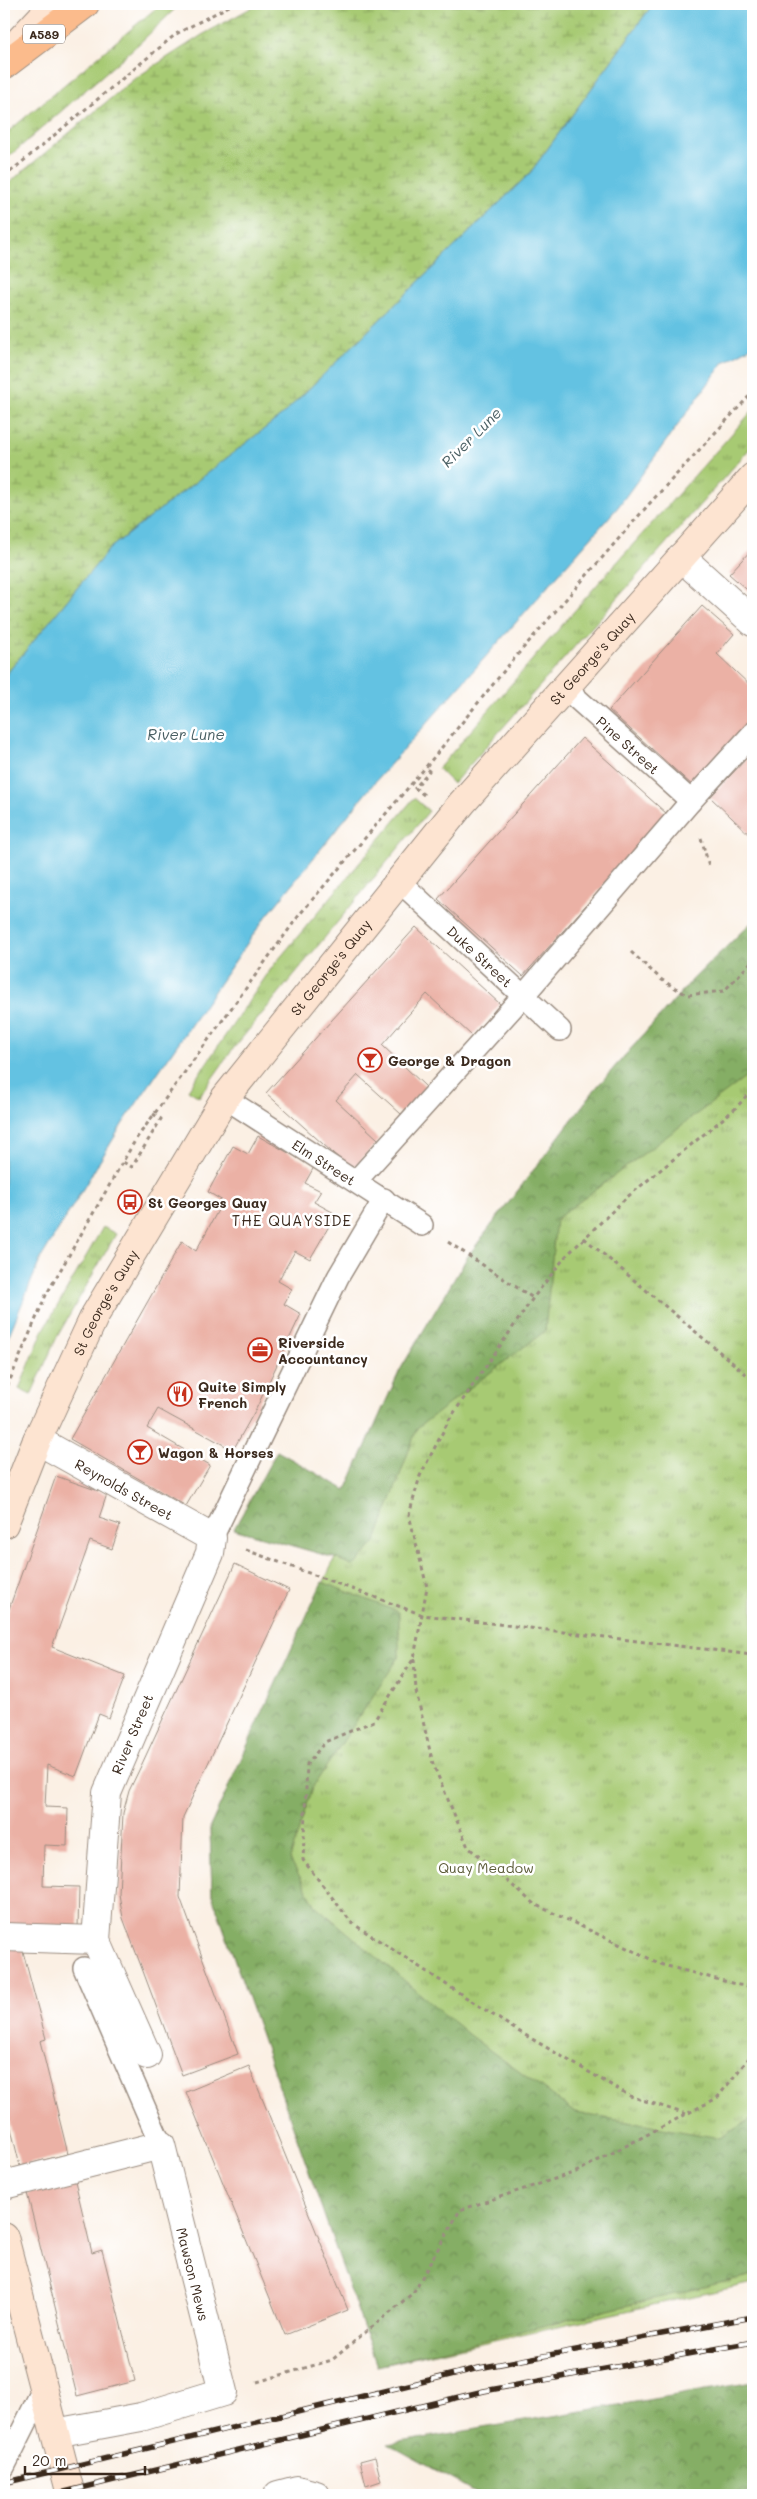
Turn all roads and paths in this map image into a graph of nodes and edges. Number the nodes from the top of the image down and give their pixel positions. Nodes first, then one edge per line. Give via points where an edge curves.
1 (54, 4) edge
2 (85, 4) edge
3 (233, 4) edge
4 (4, 57) edge
5 (4, 65) edge
6 (4, 177) edge
7 (753, 392) edge
8 (753, 477) edge
9 (681, 557) junction
10 (753, 622) edge
11 (565, 688) junction
12 (753, 734) edge
13 (425, 768) junction
14 (423, 796) dead end
15 (691, 801) junction
16 (400, 882) junction
17 (631, 952) dead end
18 (753, 960) edge
19 (524, 995) junction
20 (560, 1030) dead end
21 (753, 1088) edge
22 (225, 1098) junction
23 (153, 1114) junction
24 (147, 1142) junction
25 (152, 1146) dead end
26 (123, 1162) junction
27 (356, 1181) junction
28 (384, 1199) junction
29 (422, 1225) joint
30 (584, 1238) junction
31 (533, 1298) junction
32 (753, 1380) edge
33 (4, 1394) edge
34 (37, 1440) junction
35 (4, 1524) edge
36 (212, 1538) junction
37 (423, 1615) junction
38 (753, 1655) edge
39 (414, 1658) junction
40 (4, 1936) edge
41 (96, 1940) junction
42 (84, 1968) dead end
43 (753, 1987) edge
44 (753, 2053) edge
45 (147, 2055) dead end
46 (686, 2114) junction
47 (161, 2145) junction
48 (4, 2185) edge
49 (4, 2237) edge
50 (43, 2389) junction
51 (223, 2392) junction
52 (55, 2433) junction
53 (4, 2467) edge
54 (71, 2495) edge
55 (278, 2495) edge
56 (316, 2495) edge

1 - 4 street
2 - 5 main road, A589
3 - 6 path via 176,34
7 - 13 path via 649,504 512,661
8 - 9 street, St George's Quay
9 - 10 street
9 - 11 street, St George's Quay
11 - 15 lane, Pine Street
11 - 16 street, St George's Quay via 462,803
12 - 15 lane
13 - 14 path via 429,771 415,788
13 - 23 path via 300,914
15 - 19 lane
16 - 19 lane, Duke Street
16 - 22 street, St George's Quay
17 - 18 path via 662,980 687,995 724,991
19 - 20 lane, Duke Street
19 - 27 lane
21 - 30 path via 736,1108 626,1198
22 - 27 lane, Elm Street
22 - 34 street, St George's Quay via 95,1315
23 - 24 path via 161,1119
23 - 26 path
24 - 25 path
24 - 26 path via 132,1167
26 - 33 path via 46,1294
27 - 28 lane, Elm Street
28 - 29 lane, Elm Street
28 - 36 lane via 338,1277
29 - 31 path
30 - 31 path
30 - 32 path
31 - 37 path via 449,1420 420,1476 409,1514 427,1588
34 - 35 street, St George's Quay
34 - 36 street, Reynolds Street
36 - 37 path
36 - 41 street, River Street via 210,1553 107,1792
37 - 38 path
37 - 39 path
39 - 43 path via 416,1691 433,1764 468,1847 534,1904 663,1965
39 - 46 path via 374,1721 325,1742 307,1764 303,1860 352,1923 513,2028 622,2091
40 - 41 street
41 - 45 street, River Street
42 - 47 lane
44 - 46 path via 717,2098
46 - 51 path via 576,2172 460,2210 413,2294 332,2360
47 - 48 street
47 - 51 street, Mawson Mews
49 - 50 street
50 - 52 street
50 - 53 lane
51 - 52 street via 141,2417
52 - 54 street
55 - 56 street via 297,2490

